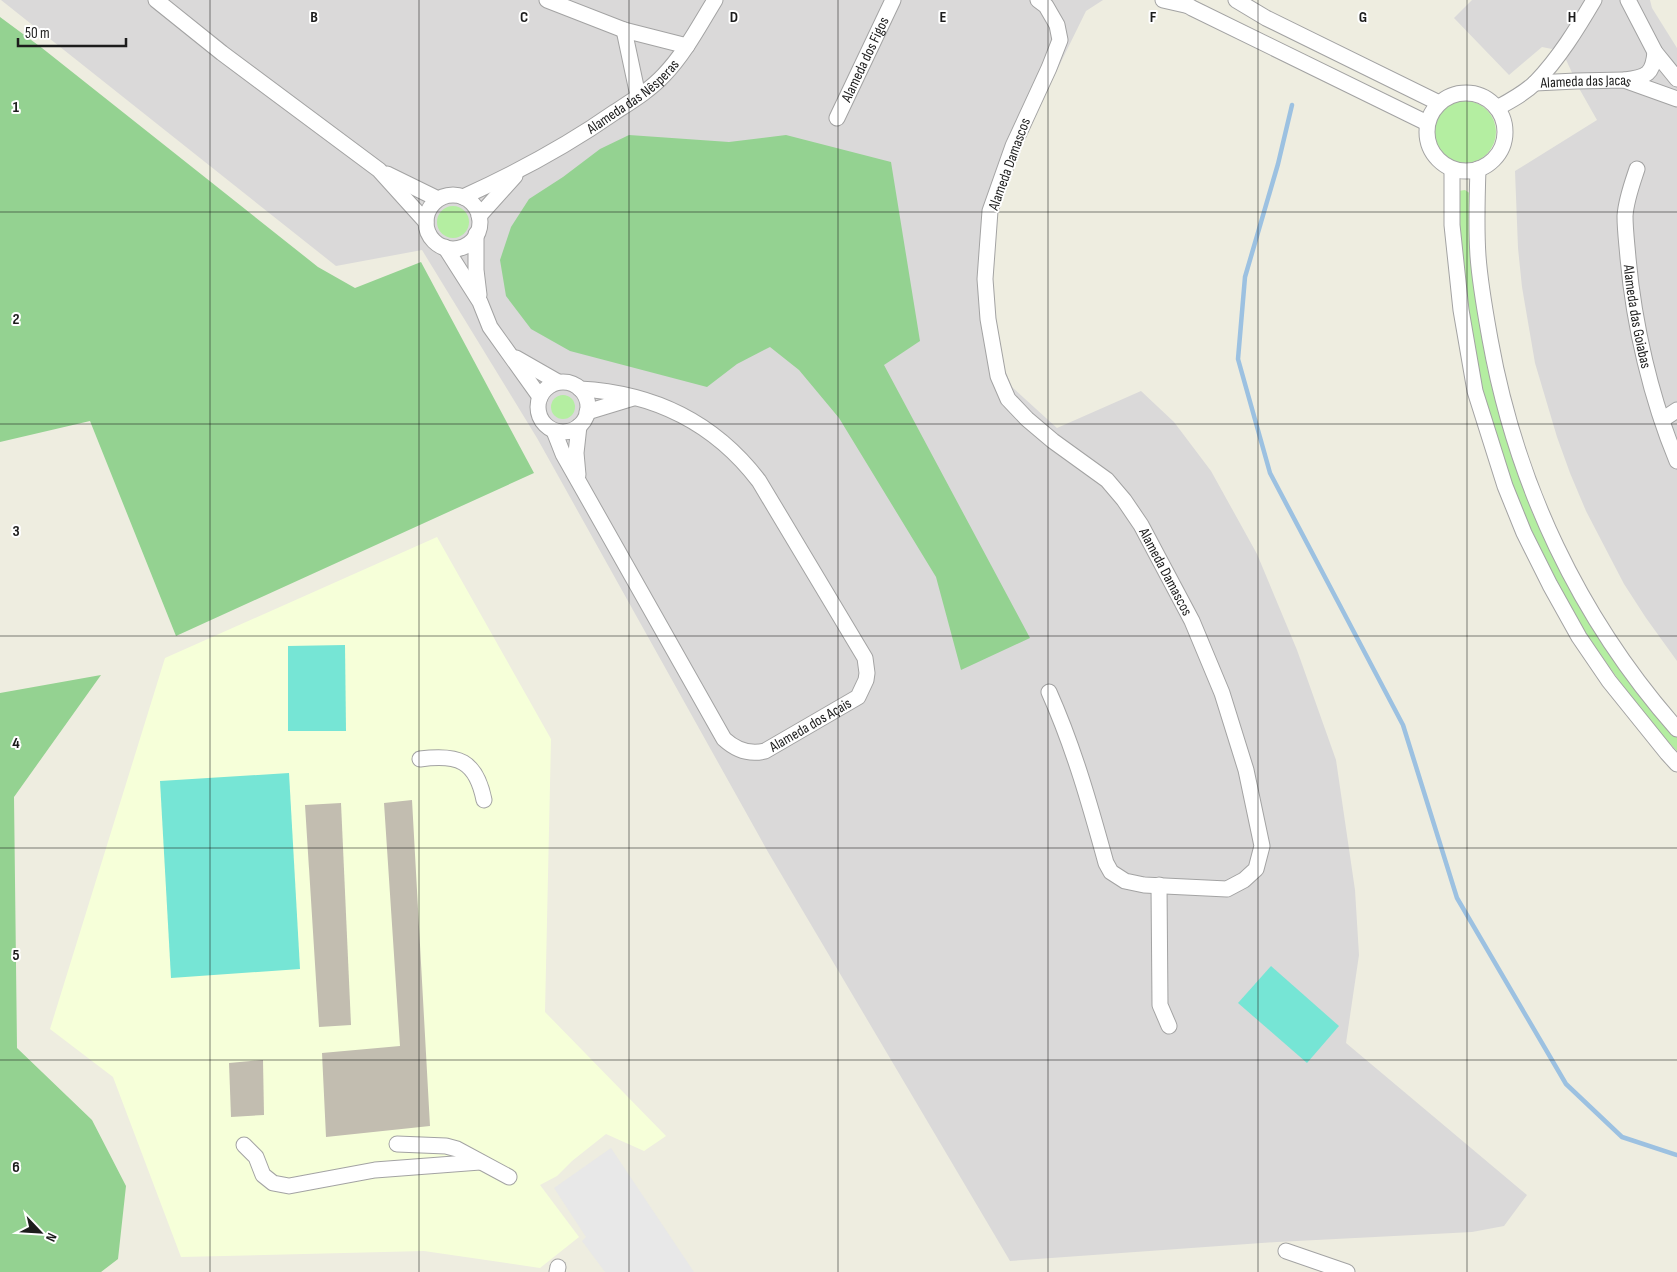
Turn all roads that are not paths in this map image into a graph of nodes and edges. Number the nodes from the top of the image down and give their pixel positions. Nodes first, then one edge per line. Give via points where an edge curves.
1 (156, 0) edge
2 (547, 0) edge
3 (715, 0) edge
4 (894, 0) edge
5 (1038, 0) edge
6 (1163, 0) edge
7 (1236, 0) edge
8 (1594, 0) edge
9 (1628, 0) edge
10 (1183, 2) edge
11 (624, 30) junction
12 (687, 46) junction
13 (1655, 52) junction
14 (1677, 79) edge
15 (1624, 80) junction
16 (1535, 83) junction
17 (638, 96) junction
18 (1677, 99) edge
19 (1439, 103) junction
20 (1497, 108) junction
21 (837, 118) dead end
22 (1427, 123) junction
23 (523, 168) junction
24 (1452, 169) junction
25 (1478, 169) junction
26 (1637, 169) dead end
27 (379, 170) junction
28 (463, 197) junction
29 (438, 199) junction
30 (479, 216) junction
31 (426, 222) junction
32 (476, 234) junction
33 (445, 248) junction
34 (480, 302) junction
35 (511, 354) junction
36 (558, 382) junction
37 (580, 389) junction
38 (540, 397) junction
39 (634, 397) junction
40 (1677, 410) edge
41 (588, 412) junction
42 (1662, 420) junction
43 (579, 426) junction
44 (554, 431) junction
45 (1677, 461) edge
46 (578, 479) junction
47 (1049, 692) dead end
48 (1677, 729) edge
49 (420, 760) dead end
50 (1677, 764) edge
51 (484, 800) dead end
52 (1158, 885) junction
53 (1169, 1026) dead end
54 (397, 1144) dead end
55 (244, 1146) dead end
56 (480, 1162) junction
57 (509, 1177) dead end
58 (1286, 1251) dead end
59 (1347, 1272) edge

1 - 27 street
2 - 11 street
3 - 12 street, Alameda das Nêsperas
4 - 21 street, Alameda dos Figos
5 - 52 street, Alameda Damascos via 1046,6 1057,25 1060,40 1013,146 990,211 985,279 998,376 1008,399 1027,420 1107,480 1140,525 1192,621 1222,693 1246,770 1262,846 1256,869 1227,889
6 - 10 street
7 - 19 street
8 - 16 street, Alameda das Jacas via 1562,51
9 - 13 street
10 - 22 street
11 - 12 street
11 - 17 street
12 - 17 street, Alameda das Nêsperas via 664,76
13 - 14 street
13 - 15 street via 1649,73
15 - 16 street, Alameda das Jacas
15 - 18 street, Alameda das Jacas
16 - 20 street
17 - 23 street, Alameda das Nêsperas via 582,135
19 - 20 street via 1463,92 1488,99
19 - 22 street
20 - 25 street via 1504,121 1505,136 1491,162
22 - 24 street via 1428,140 1434,156
23 - 28 street, Alameda das Nêsperas
23 - 30 street, Alameda das Nêsperas
24 - 25 street
24 - 50 street via 1452,225 1461,310 1475,391 1505,486 1524,533 1579,637 1615,688
25 - 48 street via 1478,257 1484,305 1498,384 1528,479 1546,527 1597,621 1650,699
26 - 42 street, Alameda das Goiabas via 1625,217 1630,279
27 - 29 street
27 - 31 street
28 - 29 street via 454,195
28 - 30 street via 476,208
29 - 31 street
30 - 32 street
31 - 33 street via 432,238
32 - 33 street via 463,246
32 - 34 street
33 - 34 street
34 - 35 street via 490,327
35 - 36 street
35 - 38 street
36 - 37 street via 573,384
36 - 38 street via 550,385
37 - 39 street, Alameda dos Açais
37 - 41 street via 588,403
38 - 44 street via 538,405 542,421
39 - 41 street
39 - 46 street, Alameda dos Açais via 669,408 702,425 733,450 759,481 865,658 866,680 858,697 765,751 743,752 730,744 724,739
40 - 42 street
41 - 43 street
42 - 45 street, Alameda das Goiabas
43 - 44 street via 571,431
43 - 46 street
44 - 46 street, Alameda dos Açais
47 - 52 street, Alameda Damascos via 1084,784 1111,872 1125,881
49 - 51 street via 440,756 458,759 472,770 482,788
52 - 53 street via 1160,1006
54 - 56 street via 446,1146
55 - 56 street via 256,1157 263,1176 273,1183 289,1186 375,1170
56 - 57 street
58 - 59 street

